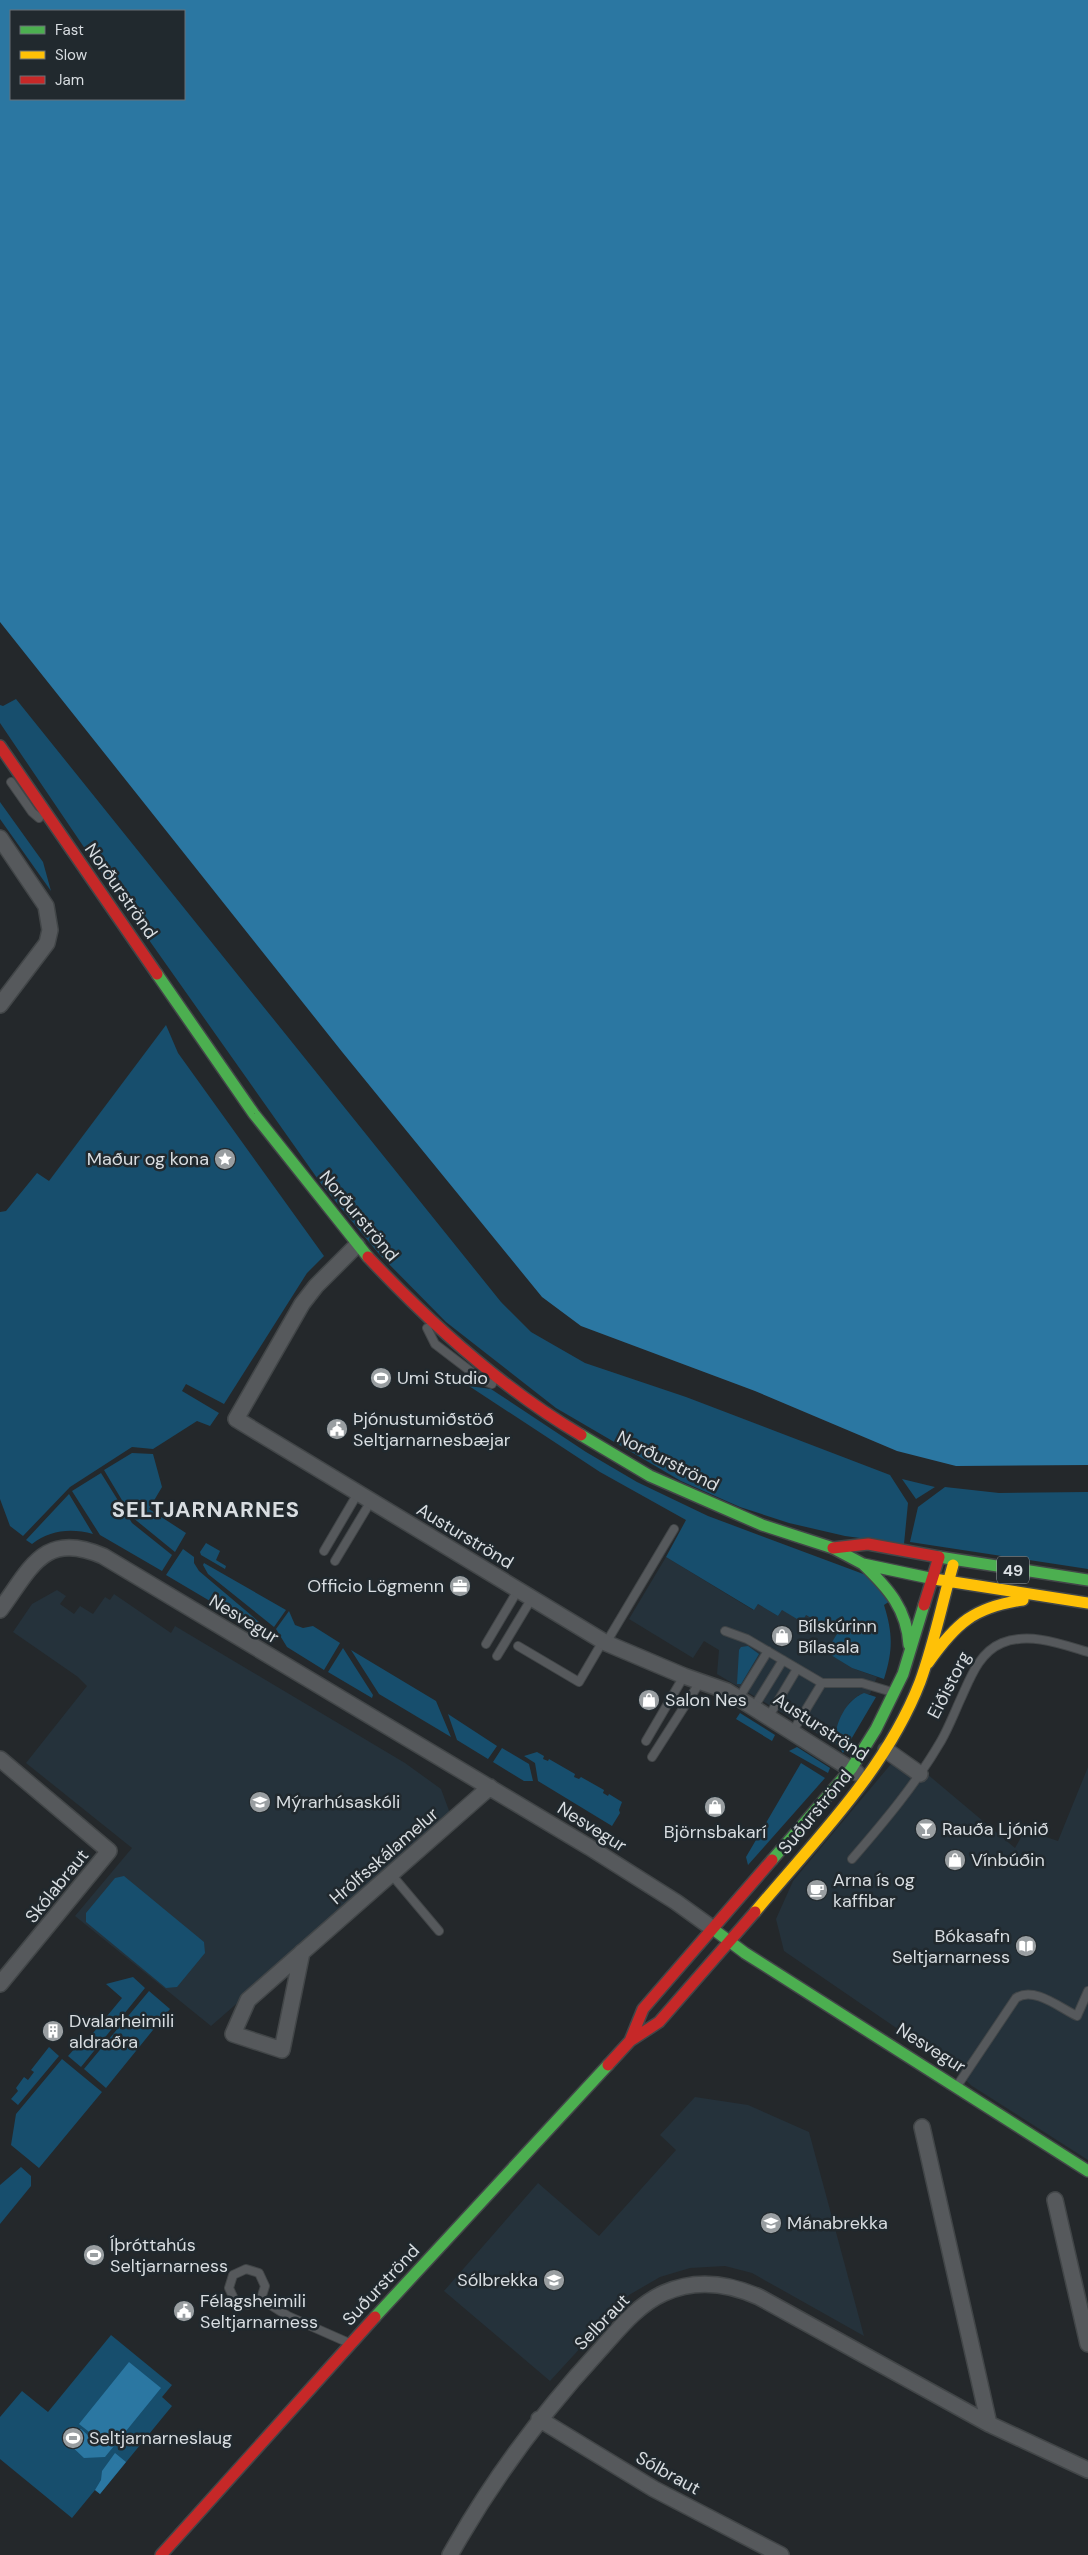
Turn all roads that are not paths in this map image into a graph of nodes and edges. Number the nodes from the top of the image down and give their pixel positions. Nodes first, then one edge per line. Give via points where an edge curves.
1 (0, 746) edge
2 (5, 773) dead end
3 (61, 834) junction
4 (0, 838) edge
5 (0, 1005) edge
6 (357, 1245) junction
7 (364, 1497) junction
8 (674, 1530) dead end
9 (833, 1548) junction
10 (324, 1551) dead end
11 (939, 1557) junction
12 (954, 1559) junction
13 (335, 1561) dead end
14 (863, 1564) junction
15 (934, 1579) junction
16 (1088, 1580) edge
17 (948, 1582) junction
18 (518, 1590) junction
19 (1048, 1597) junction
20 (532, 1598) junction
21 (1088, 1603) edge
22 (0, 1610) edge
23 (725, 1631) dead end
24 (605, 1642) junction
25 (486, 1644) dead end
26 (518, 1646) dead end
27 (765, 1649) junction
28 (1088, 1652) edge
29 (909, 1653) junction
30 (497, 1656) dead end
31 (783, 1660) junction
32 (928, 1663) junction
33 (798, 1668) junction
34 (684, 1676) junction
35 (700, 1682) junction
36 (822, 1683) junction
37 (894, 1692) junction
38 (739, 1698) junction
39 (754, 1707) junction
40 (769, 1716) junction
41 (793, 1732) junction
42 (646, 1741) dead end
43 (886, 1750) junction
44 (652, 1757) dead end
45 (0, 1759) edge
46 (851, 1769) junction
47 (920, 1774) junction
48 (866, 1779) junction
49 (490, 1787) junction
50 (852, 1859) dead end
51 (392, 1874) junction
52 (712, 1928) junction
53 (440, 1931) dead end
54 (730, 1941) junction
55 (302, 1952) junction
56 (0, 1984) edge
57 (1088, 1991) edge
58 (630, 2041) junction
59 (957, 2086) junction
60 (922, 2127) dead end
61 (1088, 2171) edge
62 (1055, 2200) dead end
63 (261, 2299) junction
64 (350, 2343) junction
65 (1088, 2344) edge
66 (539, 2419) junction
67 (989, 2424) junction
68 (1088, 2470) edge
69 (162, 2555) edge
70 (450, 2555) edge
71 (781, 2555) edge

1 - 3 street, Norðurströnd
2 - 3 lane via 32,812
3 - 6 street, Norðurströnd via 254,1114
4 - 5 street via 46,906 50,930 47,943
6 - 7 street, Austurströnd via 302,1304 236,1419
6 - 9 street, Norðurströnd via 454,1342 548,1416 650,1476 762,1525
7 - 10 lane
7 - 13 lane
7 - 18 street, Austurströnd
8 - 24 lane
9 - 11 street, Norðurströnd via 868,1544
9 - 14 street, Norðurströnd
11 - 12 street, 49
11 - 15 street, Suðurströnd
12 - 16 street, 49
12 - 17 street, Suðurströnd
14 - 15 street, Norðurströnd
14 - 29 street via 893,1594 904,1613
15 - 17 street, 49
15 - 29 street, Suðurströnd
17 - 19 street, 49
17 - 32 street, Suðurströnd
18 - 20 street, Austurströnd
18 - 25 lane
19 - 21 street, 49
19 - 32 street, 49 via 1006,1602 971,1614 958,1623
20 - 24 street, Austurströnd
20 - 30 lane
22 - 49 street, Nesvegur via 39,1558 60,1547 75,1547 103,1556
23 - 27 lane
24 - 26 lane via 579,1682
24 - 34 street, Austurströnd
27 - 31 lane
27 - 38 lane
28 - 47 lane, Eiðistorg via 1028,1639 1002,1643 987,1652 973,1672 942,1740
29 - 37 street, Suðurströnd
31 - 33 lane
31 - 39 lane
32 - 43 street, Suðurströnd via 906,1715
33 - 36 lane
33 - 40 lane
34 - 35 street, Austurströnd
34 - 42 lane
35 - 38 street, Austurströnd
35 - 44 lane
36 - 37 lane via 862,1683
36 - 41 lane
37 - 46 street, Suðurströnd
38 - 39 street, Austurströnd
39 - 40 street, Austurströnd
40 - 41 street, Austurströnd
41 - 46 street, Austurströnd
43 - 47 street
43 - 48 street, Suðurströnd
45 - 56 street, Skólabraut via 109,1851
46 - 48 street, Austurströnd
46 - 52 street, Suðurströnd
47 - 50 lane, Eiðistorg
48 - 54 street, Suðurströnd
49 - 51 street, Hrólfsskálamelur
49 - 52 street, Nesvegur via 676,1902
51 - 53 lane
51 - 55 street, Hrólfsskálamelur
52 - 54 street, Nesvegur
52 - 58 street, Suðurströnd via 643,2009
54 - 58 street, Suðurströnd via 659,2022
54 - 59 street, Nesvegur
55 - 55 street, Hrólfsskálamelur via 248,2000 232,2034 282,2050
57 - 59 lane via 1077,2016 1032,1994 1016,1998
58 - 64 street, Suðurströnd
59 - 61 street, Nesvegur
60 - 67 street
62 - 65 street
63 - 63 lane via 265,2286 259,2273 246,2269 233,2275 229,2288 235,2301 248,2305
63 - 64 lane via 288,2316
64 - 69 street, Suðurströnd
66 - 67 street, Selbraut via 638,2310 664,2293 710,2284 759,2297
66 - 70 street, Selbraut via 476,2509
66 - 71 street, Sólbraut via 654,2489
67 - 68 street, Selbraut

